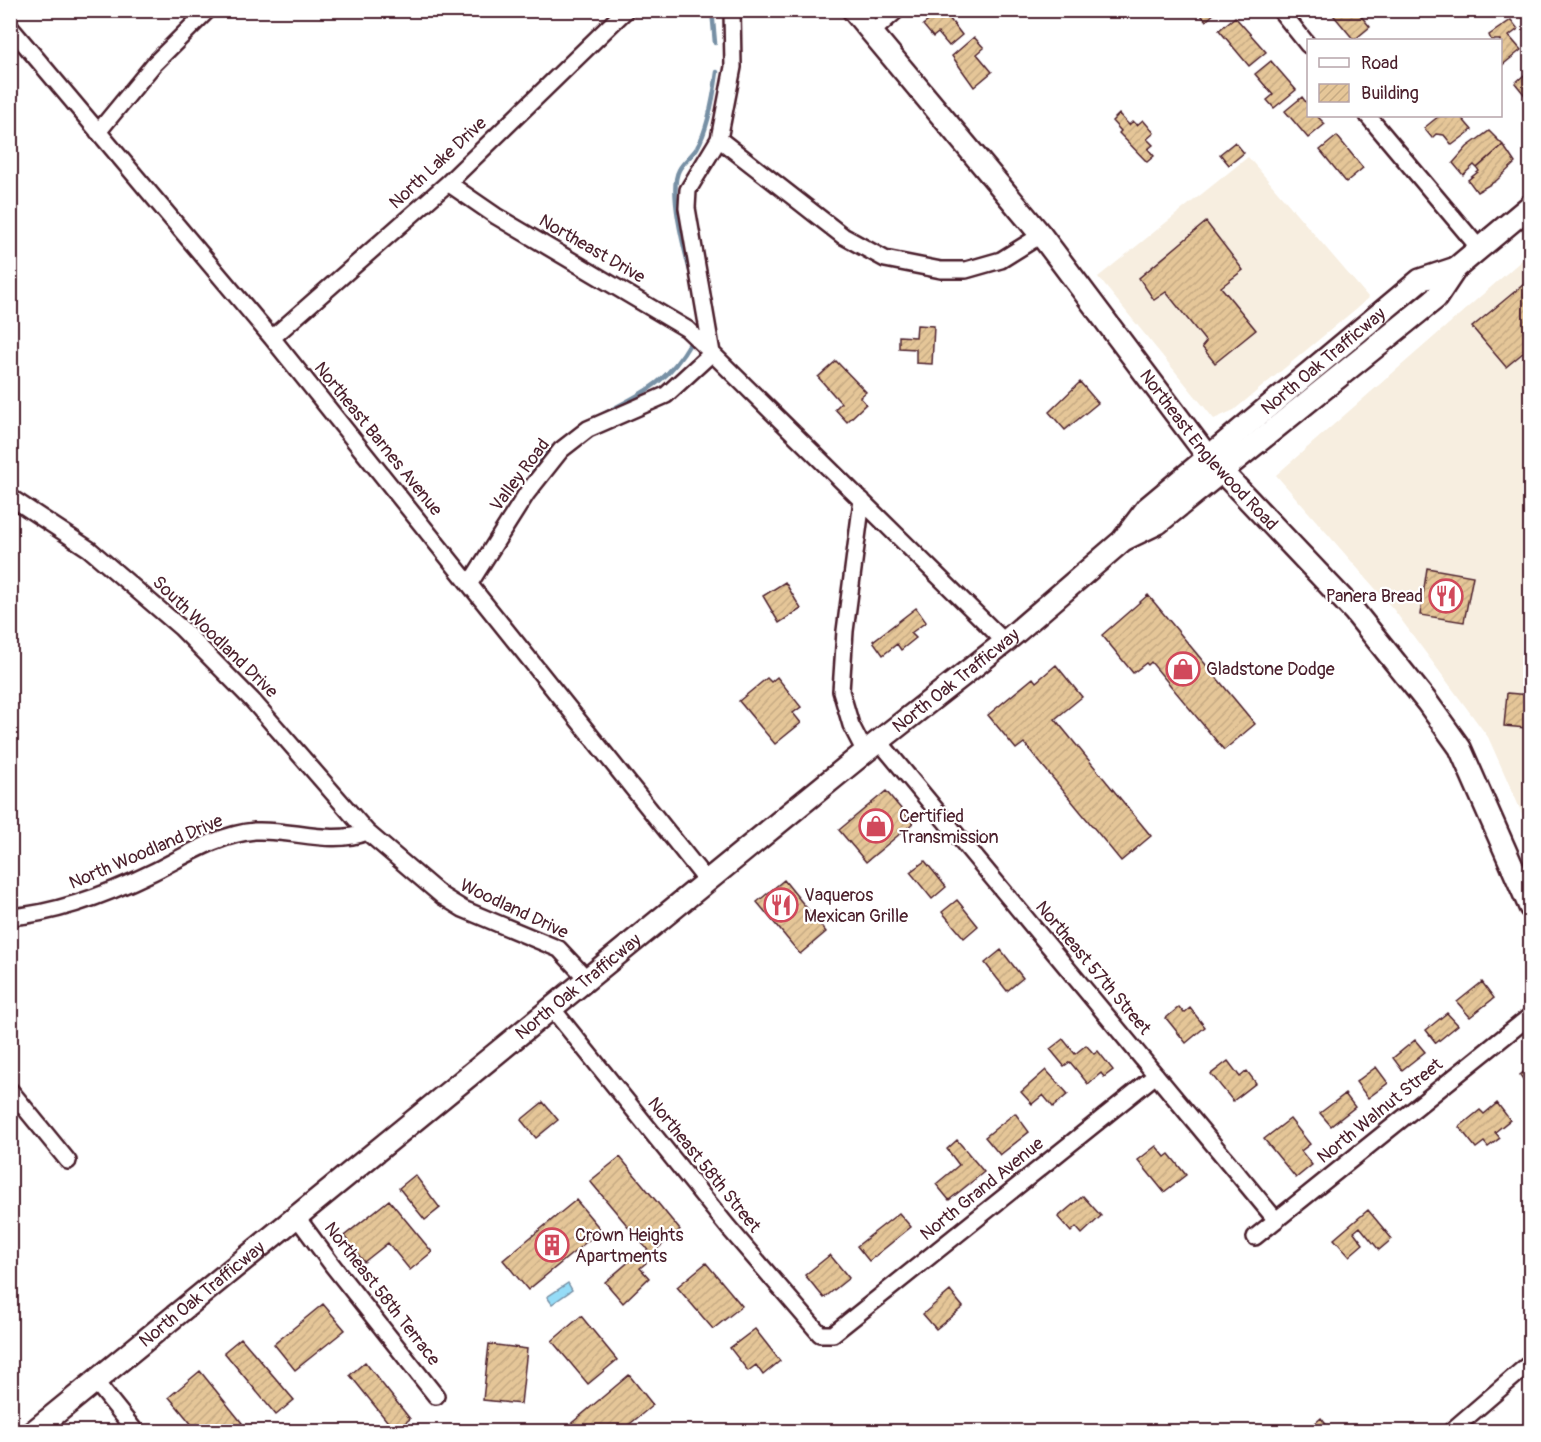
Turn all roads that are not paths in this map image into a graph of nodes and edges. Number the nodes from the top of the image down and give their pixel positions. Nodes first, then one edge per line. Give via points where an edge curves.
1 (208, 10) edge
2 (626, 10) edge
3 (732, 10) edge
4 (853, 10) edge
5 (897, 10) edge
6 (1280, 10) edge
7 (10, 27) edge
8 (872, 32) junction
9 (1307, 44) edge
10 (1369, 117) edge
11 (98, 132) junction
12 (719, 139) junction
13 (448, 183) junction
14 (1530, 206) edge
15 (1041, 235) junction
16 (1479, 248) junction
17 (272, 338) junction
18 (712, 353) junction
19 (1215, 464) junction
20 (10, 497) edge
21 (862, 500) junction
22 (470, 583) junction
23 (1005, 642) junction
24 (872, 746) junction
25 (367, 832) junction
26 (707, 881) junction
27 (1530, 907) edge
28 (10, 917) edge
29 (587, 979) junction
30 (551, 1007) junction
31 (1530, 1016) edge
32 (1156, 1075) junction
33 (10, 1090) edge
34 (68, 1161) dead end
35 (296, 1216) junction
36 (1276, 1220) junction
37 (1255, 1237) dead end
38 (833, 1334) joint
39 (1530, 1363) edge
40 (95, 1381) junction
41 (436, 1396) dead end
42 (33, 1431) edge
43 (136, 1431) edge
44 (1450, 1431) edge

1 - 11 street via 154,64
2 - 13 street, North Lake Drive
3 - 12 street via 734,67
4 - 8 main road, Northeast Englewood Road
5 - 8 street
6 - 9 street
7 - 11 street, Northeast Barnes Avenue
8 - 15 main road, Northeast Englewood Road
10 - 16 street
11 - 17 street, Northeast Barnes Avenue
12 - 15 street via 843,236 885,259 941,270 966,270 1000,260
12 - 18 street via 688,190 687,208
13 - 17 street, North Lake Drive
13 - 18 street, Northeast Drive via 496,216 687,329
14 - 16 main road, North Oak Trafficway
15 - 19 main road, Northeast Englewood Road
16 - 19 main road, North Oak Trafficway via 1456,268 1436,298
17 - 22 street, Northeast Barnes Avenue
18 - 21 street, Northeast Drive
18 - 22 street, Valley Road via 666,395 588,429 561,450 527,493
19 - 23 main road, North Oak Trafficway via 1158,523 1122,541
19 - 27 main road, Northeast Englewood Road via 1354,611 1428,702 1460,748
20 - 25 street, South Woodland Drive via 88,549 181,628 252,699
21 - 23 street, Northeast Drive
21 - 24 street, Northeast 57th Street via 845,631 842,691 851,725
22 - 26 street, Northeast Barnes Avenue
23 - 24 main road, North Oak Trafficway
24 - 26 main road, North Oak Trafficway
24 - 32 street, Northeast 57th Street
25 - 28 street, North Woodland Drive via 345,838 254,831 225,838 100,895 65,907
25 - 29 street, Woodland Drive via 442,896 463,909 559,949
26 - 29 main road, North Oak Trafficway
29 - 30 main road, North Oak Trafficway
30 - 35 main road, North Oak Trafficway
30 - 38 street, Northeast 58th Street via 812,1325 820,1334
31 - 36 street, North Walnut Street
32 - 36 street, Northeast 57th Street
32 - 38 street, North Grand Avenue
33 - 34 street
35 - 40 main road, North Oak Trafficway
35 - 41 street, Northeast 58th Terrace
36 - 37 street, North Walnut Street
39 - 44 street
40 - 42 main road, North Oak Trafficway
40 - 43 street

